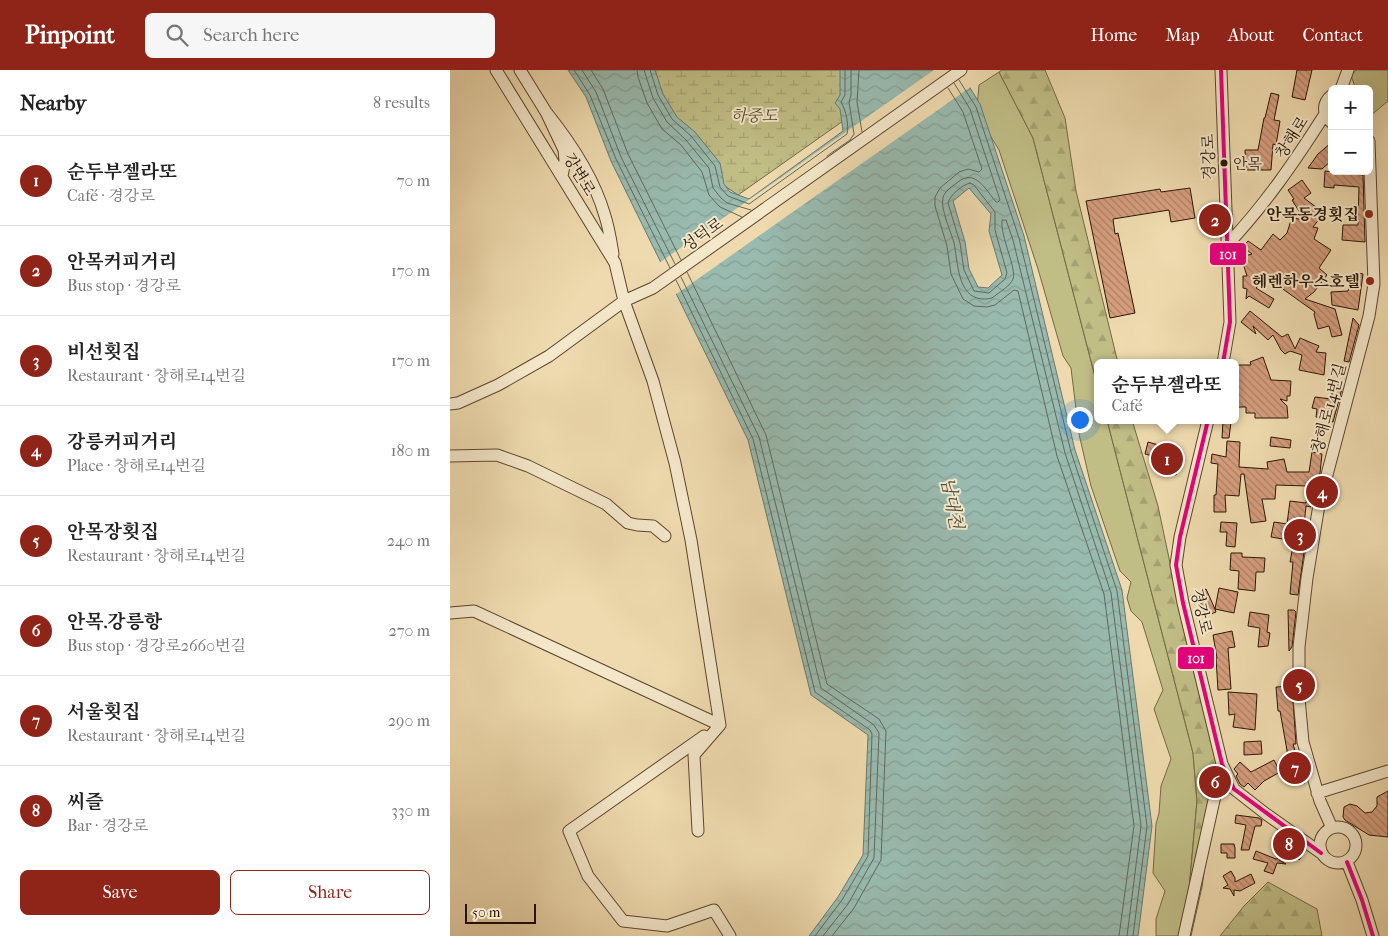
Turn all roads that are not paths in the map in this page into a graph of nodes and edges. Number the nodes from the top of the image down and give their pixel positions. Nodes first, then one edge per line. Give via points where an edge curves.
1 (496, 70) edge
2 (520, 70) edge
3 (962, 70) edge
4 (1221, 70) edge
5 (1348, 70) edge
6 (1342, 85) edge
7 (1328, 99) edge
8 (546, 112) junction
9 (1328, 119) edge
10 (1370, 175) edge
11 (562, 176) junction
12 (1227, 245) junction
13 (615, 263) junction
14 (624, 301) junction
15 (1224, 359) edge
16 (450, 404) edge
17 (1207, 424) edge
18 (450, 456) edge
19 (666, 536) dead end
20 (450, 613) edge
21 (720, 725) junction
22 (1222, 764) junction
23 (1388, 771) edge
24 (1317, 793) junction
25 (1332, 828) junction
26 (698, 831) dead end
27 (1321, 854) junction
28 (1346, 862) junction
29 (730, 936) edge
30 (1184, 936) edge
31 (1373, 936) edge

1 - 11 street, 강변로
2 - 8 street
3 - 14 street, 성덕로 via 653,288
4 - 12 street, 경강로
5 - 6 street
7 - 9 street, 창해로
8 - 11 street via 564,150
8 - 13 street via 591,178 606,216
9 - 12 street, 창해로 via 1251,220
10 - 24 street, 창해로14번길 via 1374,284 1369,316 1319,505 1299,647 1303,742
11 - 13 street, 강변로
12 - 15 street, 경강로 via 1230,322
13 - 14 street, 강변로
14 - 16 street, 성덕로 via 549,356 498,385
14 - 21 street, 강변로 via 653,382 675,463 691,540
17 - 22 street, 경강로 via 1176,565
18 - 19 street via 497,455 528,466 606,504 628,523 653,526
20 - 21 street via 474,611
21 - 26 street via 694,755
21 - 29 street via 569,831 588,876 623,921 667,926 714,910
22 - 27 street, 경강로 via 1234,789
22 - 30 street
23 - 24 street
24 - 25 street, 창해로14번길
25 - 27 street via 1322,835
25 - 28 street via 1345,828 1354,836 1356,848
27 - 28 street via 1330,862
28 - 31 street

